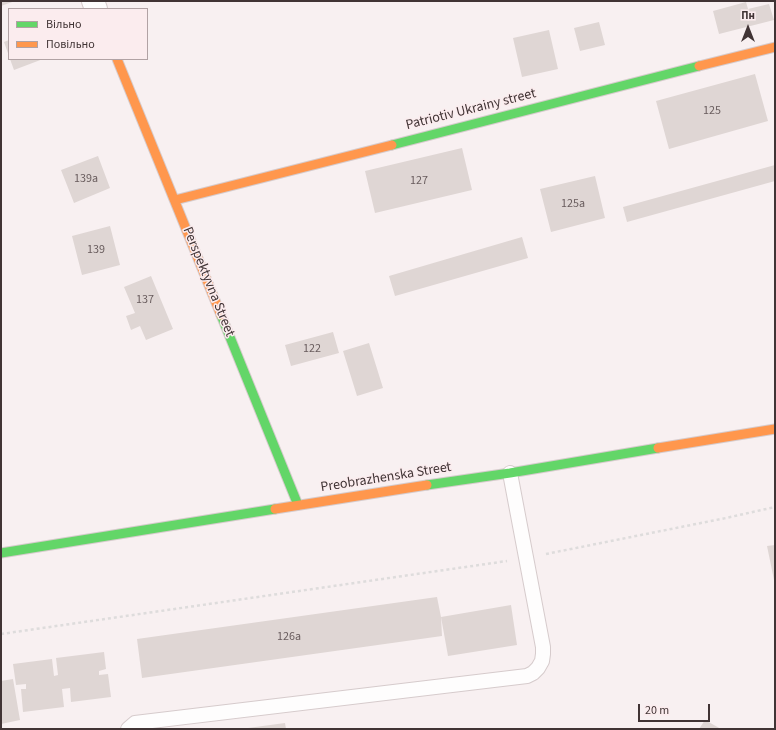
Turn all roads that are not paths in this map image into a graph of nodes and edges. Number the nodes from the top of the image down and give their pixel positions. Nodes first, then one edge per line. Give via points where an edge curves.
1 (775, 47) edge
2 (117, 60) edge
3 (174, 200) junction
4 (775, 429) edge
5 (510, 473) junction
6 (298, 505) junction
7 (1, 553) edge
8 (128, 729) edge

1 - 3 street, Patriotiv Ukrainy street
2 - 3 street, Perspektyvna Street
3 - 6 street, Perspektyvna Street
4 - 5 street, Preobrazhenska Street
5 - 6 street, Preobrazhenska Street
5 - 8 lane via 543,654 542,661 533,672 527,676 135,723
6 - 7 street, Preobrazhenska Street

